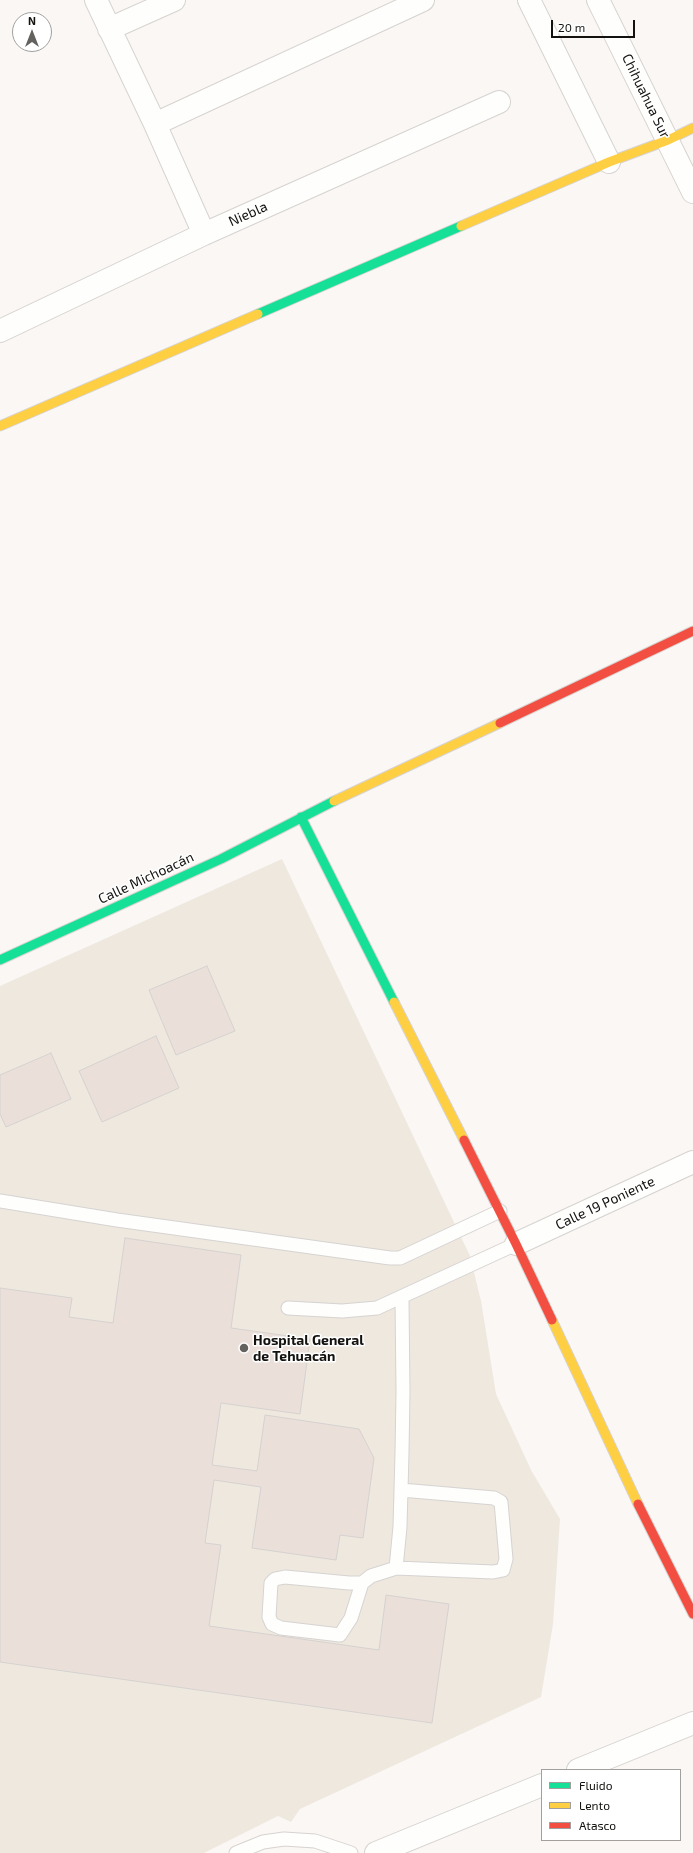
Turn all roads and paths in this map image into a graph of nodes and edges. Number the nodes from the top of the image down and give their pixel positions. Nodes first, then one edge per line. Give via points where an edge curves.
1 (96, 0) edge
2 (174, 0) edge
3 (423, 0) edge
4 (529, 0) edge
5 (598, 0) edge
6 (109, 29) junction
7 (499, 102) dead end
8 (155, 124) junction
9 (693, 128) edge
10 (668, 140) junction
11 (609, 162) junction
12 (693, 192) edge
13 (204, 234) junction
14 (0, 331) edge
15 (0, 426) edge
16 (693, 632) edge
17 (301, 817) junction
18 (0, 960) edge
19 (693, 1162) edge
20 (0, 1201) edge
21 (500, 1211) junction
22 (516, 1244) junction
23 (402, 1298) junction
24 (288, 1308) dead end
25 (401, 1490) junction
26 (396, 1568) junction
27 (362, 1583) junction
28 (693, 1614) edge
29 (693, 1723) edge
30 (580, 1769) edge
31 (541, 1785) edge
32 (236, 1853) edge
33 (351, 1853) edge
34 (376, 1853) edge

1 - 6 street
2 - 6 street
3 - 8 street
4 - 11 street
5 - 10 street, Chihuahua Sur
6 - 8 street
7 - 13 street, Niebla
8 - 13 street
9 - 10 street
10 - 11 street
10 - 12 street, Chihuahua Sur
11 - 15 street
13 - 14 street, Niebla
16 - 17 street, Calle Michoacán
17 - 18 street, Calle Michoacán via 221,859
17 - 21 street
19 - 22 street, Calle 19 Poniente
20 - 21 lane via 390,1258 400,1258
21 - 22 street
22 - 23 lane
22 - 28 street via 633,1494
23 - 24 lane via 377,1308 342,1311
23 - 25 lane
25 - 26 lane
25 - 26 lane via 494,1498 501,1502 506,1559 503,1570 499,1572
26 - 27 lane via 371,1576
27 - 27 lane via 285,1577 275,1579 271,1583 269,1618 272,1624 281,1628 340,1635 351,1618
29 - 30 street
31 - 34 street
32 - 33 lane via 263,1842 284,1839 315,1841

